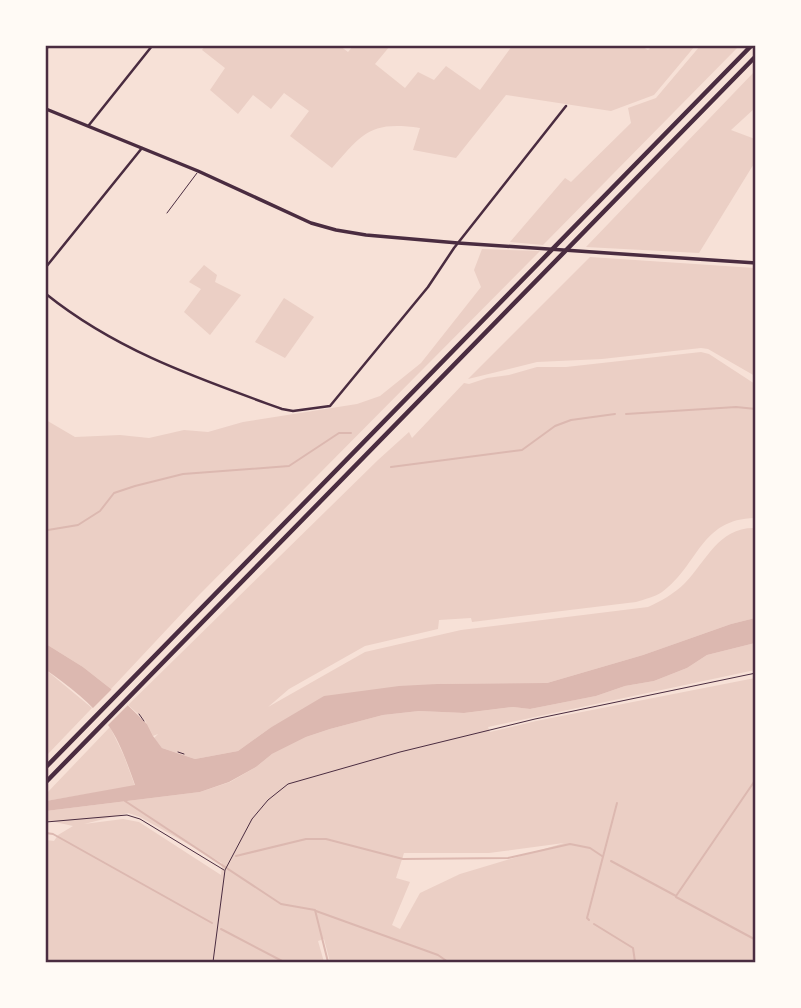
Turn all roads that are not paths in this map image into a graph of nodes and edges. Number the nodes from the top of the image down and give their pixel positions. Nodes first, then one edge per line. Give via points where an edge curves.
1 (152, 46) edge
2 (751, 46) edge
3 (755, 56) edge
4 (566, 106) dead end
5 (48, 110) edge
6 (88, 126) junction
7 (142, 148) junction
8 (198, 171) junction
9 (167, 212) dead end
10 (458, 243) junction
11 (755, 263) edge
12 (46, 267) edge
13 (46, 294) edge
14 (46, 767) edge
15 (46, 782) edge

1 - 6 street
2 - 14 highway
3 - 15 highway
4 - 10 street
5 - 6 street
6 - 7 street
7 - 8 street
7 - 12 street
8 - 9 lane
8 - 10 street via 323,226 366,235
10 - 11 street
10 - 13 street via 345,391 324,408 282,409 182,373 101,334

